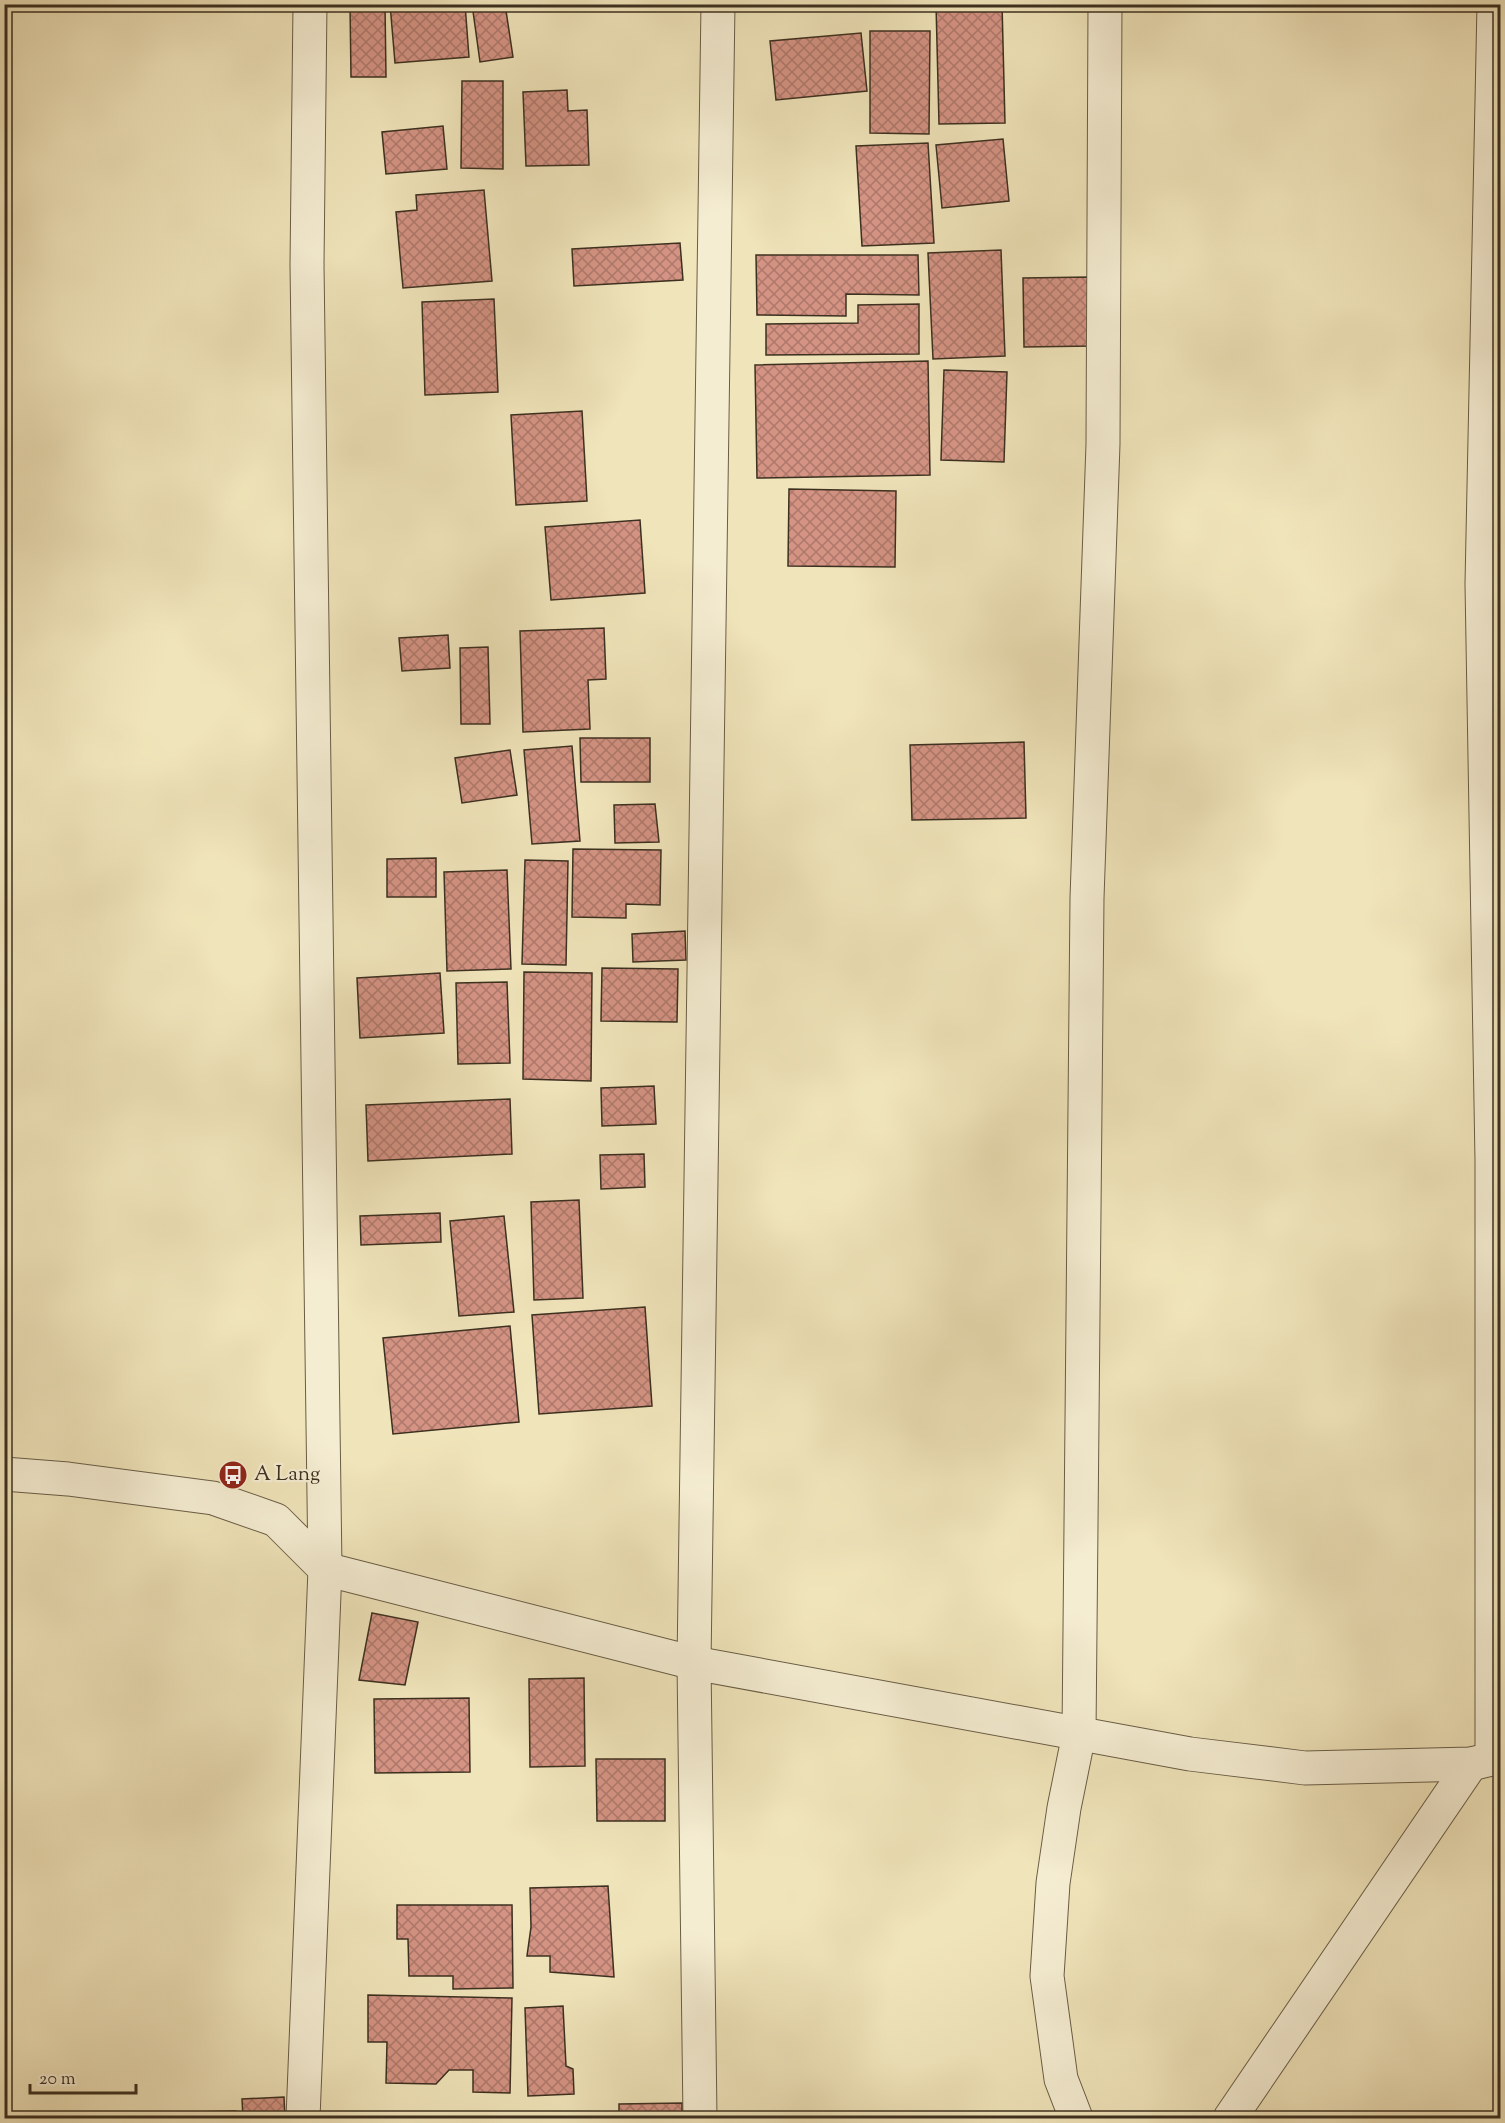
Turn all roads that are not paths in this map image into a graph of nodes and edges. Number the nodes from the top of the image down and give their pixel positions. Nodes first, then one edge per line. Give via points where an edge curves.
1 (310, 4) edge
2 (718, 4) edge
3 (1105, 4) edge
4 (1494, 4) edge
5 (4, 1474) edge
6 (325, 1569) junction
7 (694, 1663) junction
8 (1078, 1734) junction
9 (1488, 1760) edge
10 (303, 2118) edge
11 (700, 2118) edge
12 (1076, 2118) edge
13 (1230, 2118) edge

1 - 6 street via 307,265
2 - 7 street
3 - 8 street via 1103,444 1087,898
4 - 9 street via 1482,584 1492,1161
5 - 6 street via 213,1498 276,1520
6 - 7 street
6 - 10 street
7 - 8 street
7 - 11 street
8 - 9 street via 1190,1754 1305,1768
8 - 12 street via 1053,1883 1047,1976 1061,2079
9 - 13 street

